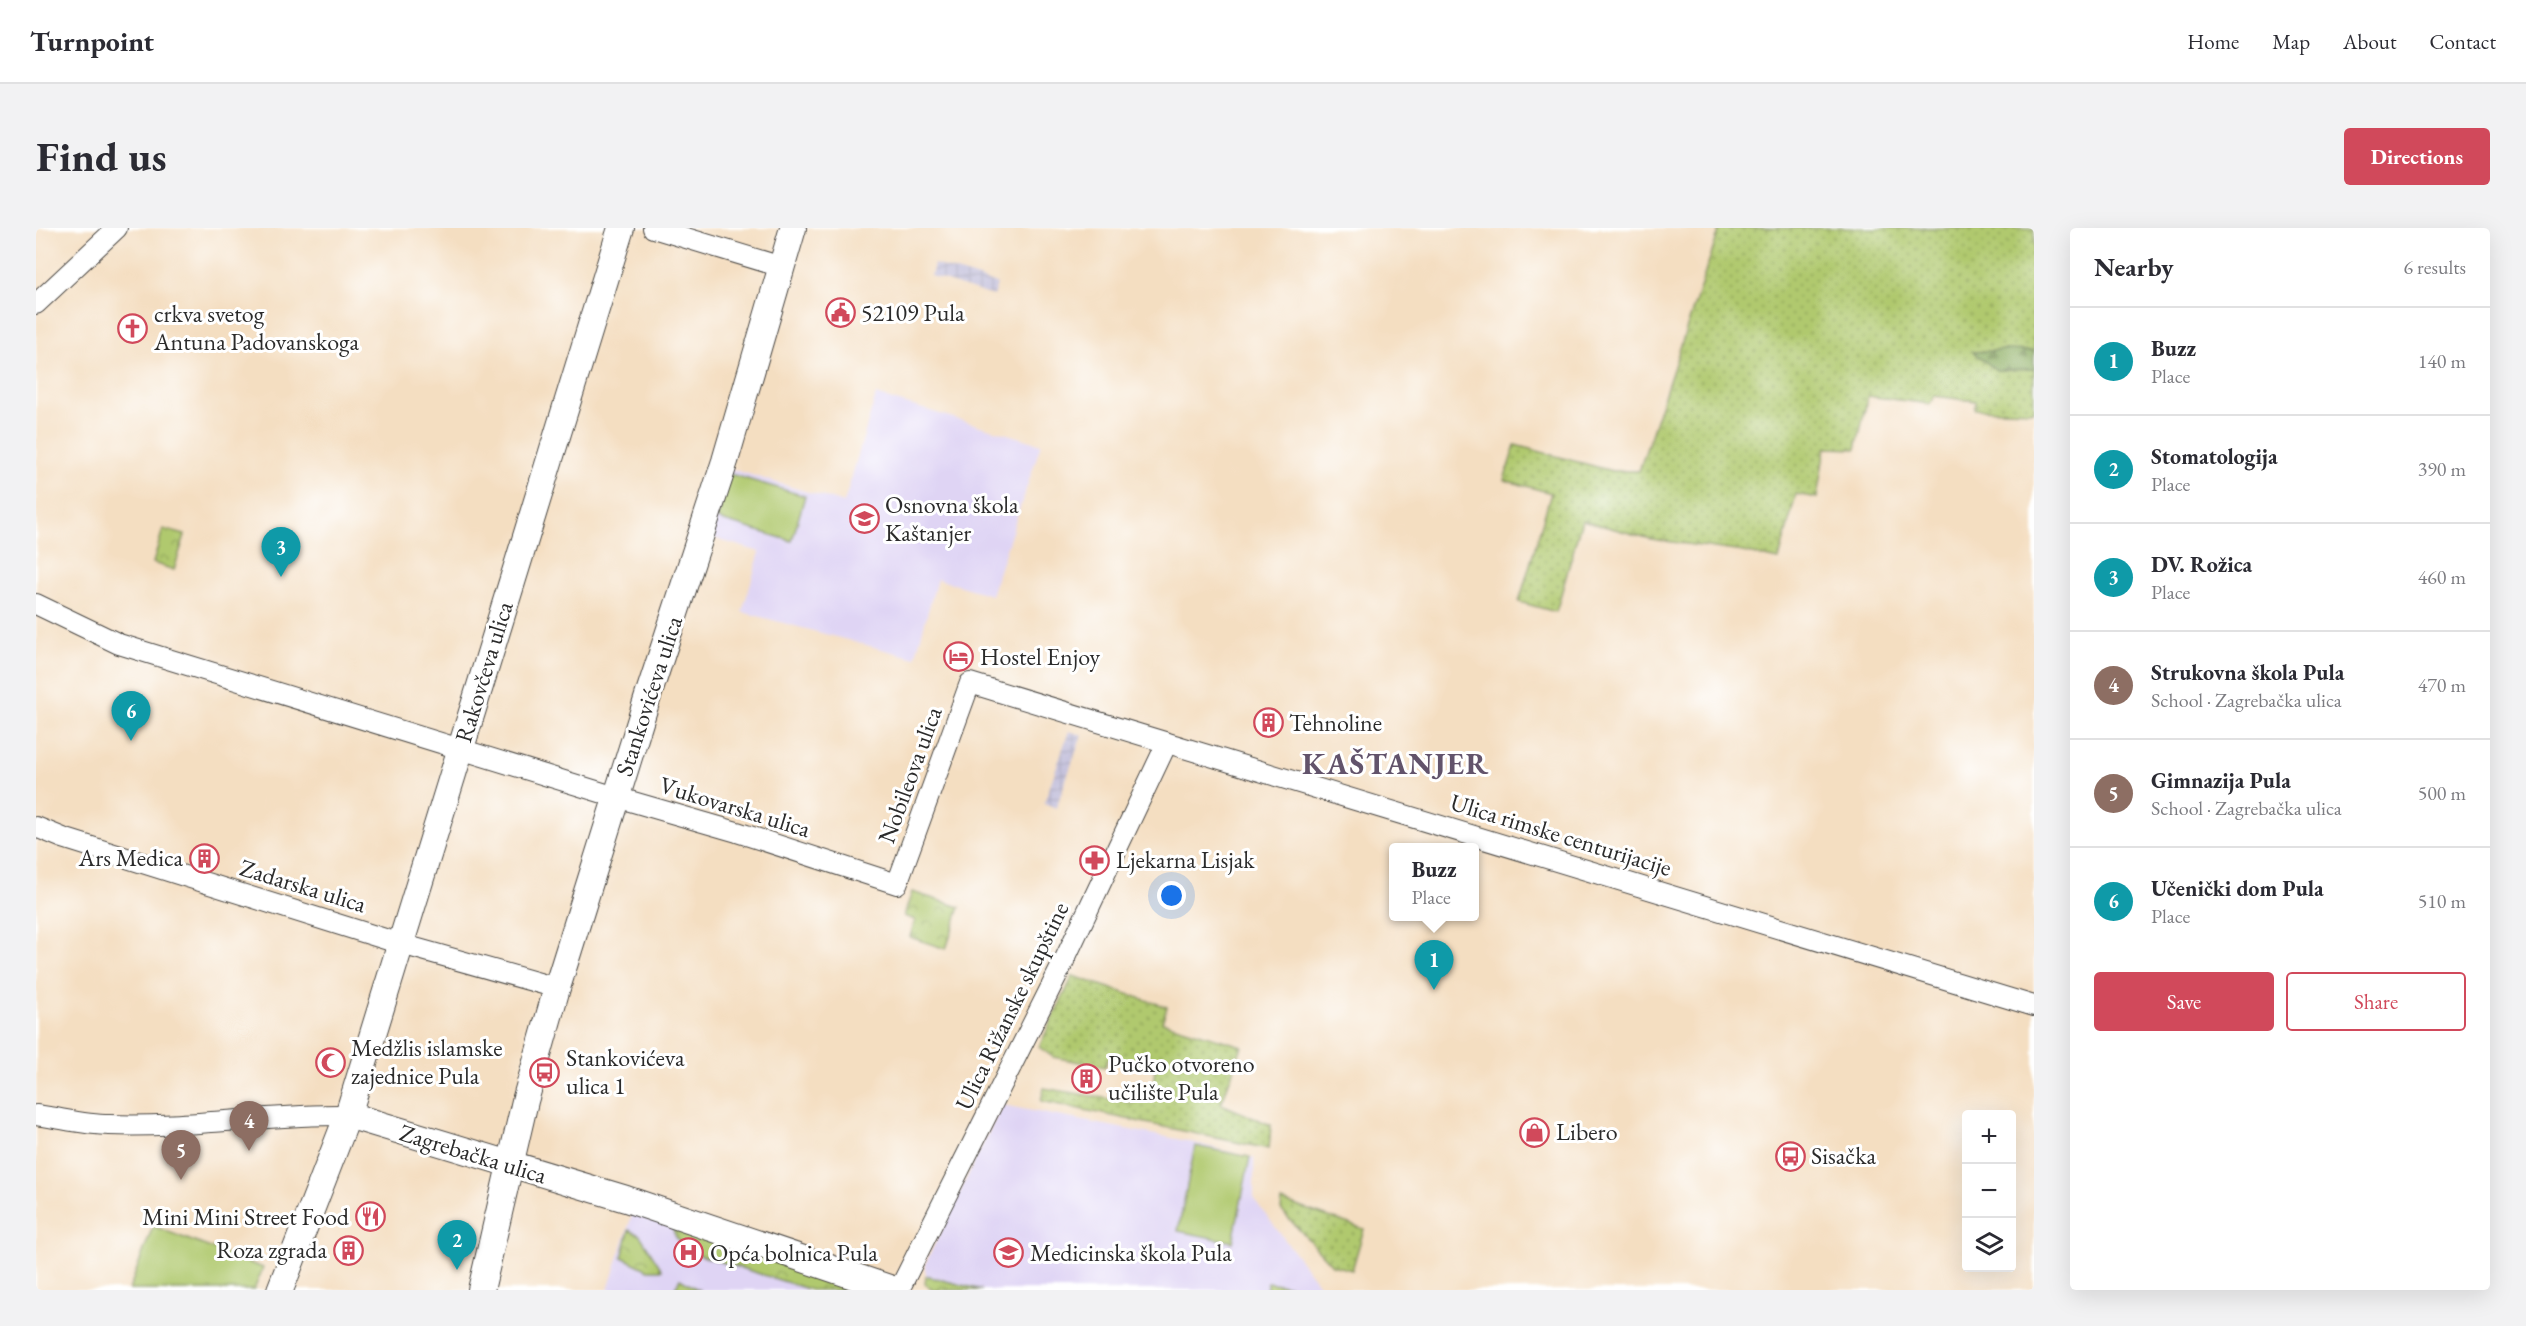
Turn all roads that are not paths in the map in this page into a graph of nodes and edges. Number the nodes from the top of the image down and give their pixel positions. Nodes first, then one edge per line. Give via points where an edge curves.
1 (117, 228) edge
2 (621, 228) edge
3 (653, 228) edge
4 (793, 228) edge
5 (782, 267) junction
6 (36, 304) edge
7 (40, 606) edge
8 (970, 683) joint
9 (1167, 743) junction
10 (461, 749) junction
11 (616, 797) junction
12 (36, 827) edge
13 (897, 884) joint
14 (401, 944) junction
15 (557, 988) junction
16 (2034, 1006) edge
17 (36, 1115) edge
18 (348, 1115) junction
19 (509, 1165) junction
20 (280, 1290) edge
21 (481, 1290) edge
22 (897, 1290) edge

1 - 6 street
2 - 10 main road, Rakovčeva ulica
3 - 5 street
4 - 5 main road, Stankovićeva ulica
5 - 11 main road, Stankovićeva ulica via 725,461
7 - 10 street, Vukovarska ulica via 119,644
8 - 9 street, Ulica rimske centurijacije
8 - 13 street, Nobileova ulica
9 - 16 street, Ulica rimske centurijacije
9 - 22 street, Ulica Rižanske skupštine via 1062,965
10 - 11 street, Vukovarska ulica
10 - 14 main road, Rakovčeva ulica
11 - 13 street, Vukovarska ulica
11 - 15 main road, Stankovićeva ulica
12 - 14 street, Zadarska ulica
14 - 15 street, Zadarska ulica
14 - 18 main road, Rakovčeva ulica
15 - 19 main road, Stankovićeva ulica
17 - 18 street, Zagrebačka ulica via 107,1125
18 - 19 main road, Zagrebačka ulica
18 - 20 main road, Rakovčeva ulica
19 - 21 main road, Stankovićeva ulica
19 - 22 main road, Zagrebačka ulica via 636,1202

